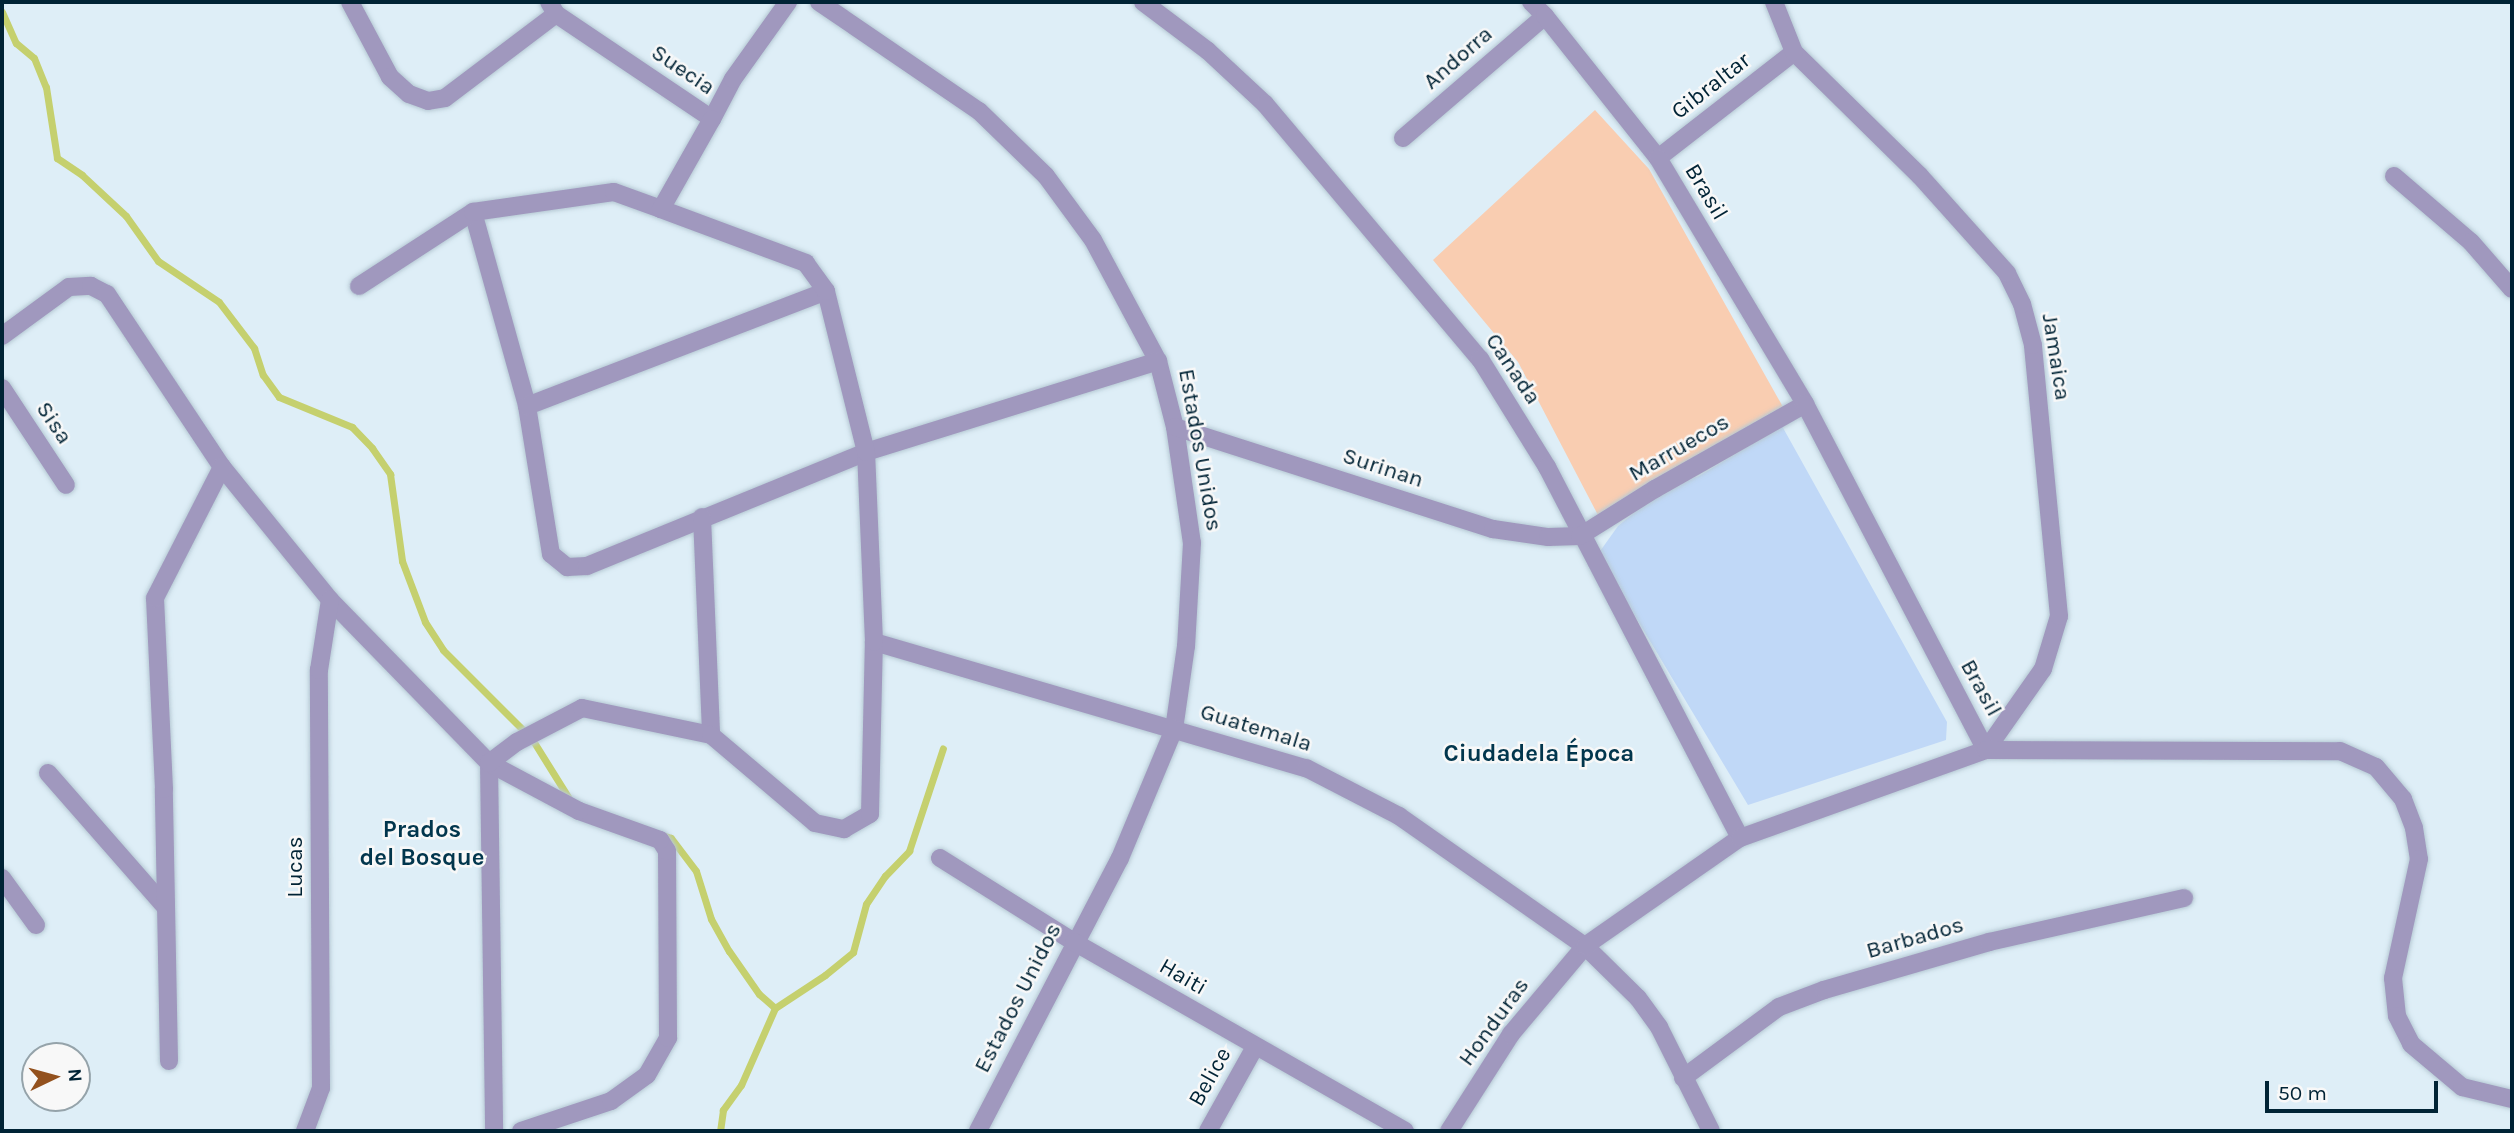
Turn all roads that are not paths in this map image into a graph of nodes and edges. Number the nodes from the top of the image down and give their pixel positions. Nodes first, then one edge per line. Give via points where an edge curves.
1 (350, 2) edge
2 (788, 2) edge
3 (819, 2) edge
4 (1143, 2) edge
5 (1531, 2) edge
6 (1774, 2) edge
7 (552, 8) edge
8 (1545, 16) junction
9 (1794, 52) junction
10 (712, 119) junction
11 (1403, 138) dead end
12 (1658, 159) junction
13 (2394, 176) dead end
14 (661, 209) junction
15 (473, 212) junction
16 (359, 286) dead end
17 (2512, 289) edge
18 (826, 291) junction
19 (2, 336) edge
20 (1158, 361) junction
21 (2, 388) edge
22 (1805, 404) junction
23 (527, 406) junction
24 (1175, 427) junction
25 (866, 452) junction
26 (222, 467) junction
27 (66, 485) dead end
28 (702, 517) junction
29 (1580, 536) junction
30 (330, 600) junction
31 (874, 642) junction
32 (1174, 729) junction
33 (711, 735) junction
34 (1986, 750) junction
35 (489, 763) junction
36 (48, 773) dead end
37 (1741, 838) junction
38 (940, 858) dead end
39 (2, 878) edge
40 (2184, 898) dead end
41 (166, 908) junction
42 (36, 925) dead end
43 (1074, 942) junction
44 (1585, 946) junction
45 (1255, 1047) junction
46 (169, 1061) dead end
47 (1684, 1078) junction
48 (2512, 1099) edge
49 (305, 1131) edge
50 (494, 1131) edge
51 (521, 1131) edge
52 (978, 1131) edge
53 (1208, 1131) edge
54 (1405, 1131) edge
55 (1449, 1131) edge
56 (1712, 1131) edge

1 - 7 street via 390,77 409,94 428,101 445,97
2 - 10 street, Suecia via 733,79
3 - 20 street, Estados Unidos via 979,111 1046,176 1093,240
4 - 29 street, Canada via 1208,51 1265,104 1480,359 1547,467
5 - 8 street, Brasil
6 - 9 street, Jamaica
7 - 10 street, Suecia
8 - 11 street, Andorra
8 - 12 street, Brasil
9 - 12 street, Gibraltar
9 - 34 street, Jamaica via 1920,176 2007,273 2031,335 2059,616 2043,669
10 - 14 street
12 - 22 street, Brasil
13 - 17 street via 2472,242
14 - 15 street via 614,192
14 - 18 street via 807,263
15 - 16 street
15 - 23 street
18 - 23 street
18 - 25 street
19 - 26 street via 69,287 92,286 107,294
20 - 24 street, Estados Unidos
20 - 25 street
21 - 27 street, Sisa
22 - 29 street, Marruecos
22 - 34 street, Brasil
23 - 28 street via 551,554 567,567 587,566
24 - 29 street, Surinan via 1493,529 1548,537
24 - 32 street, Estados Unidos via 1192,543 1186,646
25 - 28 street
25 - 31 street
26 - 30 street
26 - 41 street via 155,598
28 - 33 street
29 - 37 street, Canada
30 - 35 street
30 - 49 street, Lucas via 319,670 321,1088
31 - 32 street, Guatemala
31 - 33 street via 870,814 844,829 815,823
32 - 43 street, Estados Unidos via 1120,858
32 - 44 street, Guatemala via 1306,768 1399,816
33 - 35 street via 582,708 517,742
34 - 37 street, Honduras
34 - 48 street, Brasil via 2340,751 2376,767 2403,799 2419,859 2393,978 2397,1016 2411,1044 2462,1087
35 - 50 street
35 - 51 street via 579,811 660,840 667,851 668,1038 647,1075 611,1101
36 - 41 street
37 - 44 street, Honduras
38 - 43 street, Haiti
39 - 42 street
40 - 47 street, Barbados via 1989,942 1824,990 1779,1007
41 - 46 street
43 - 45 street, Haiti
43 - 52 street, Estados Unidos
44 - 47 street, Guatemala via 1638,998 1659,1027
44 - 55 street, Honduras via 1511,1034
45 - 53 street, Belice
45 - 54 street, Haiti
47 - 56 street, Guatemala

